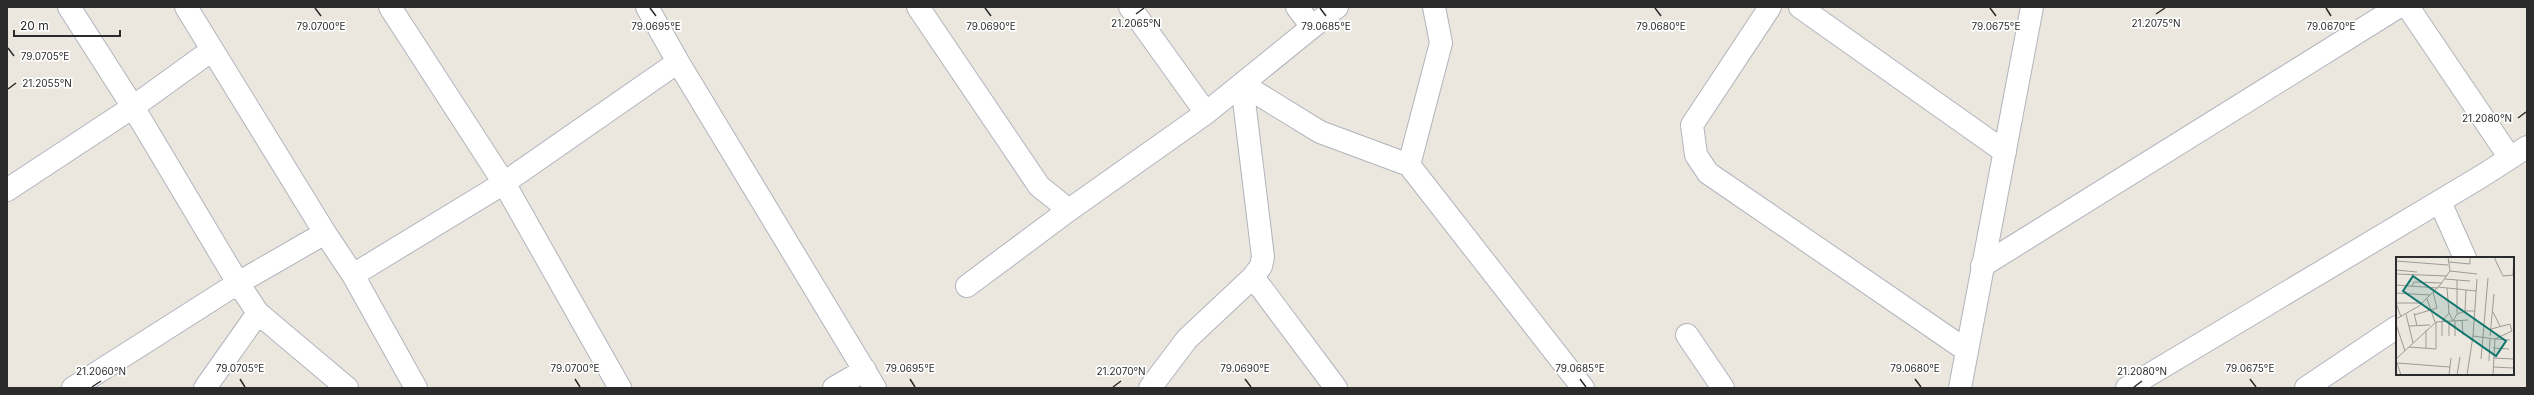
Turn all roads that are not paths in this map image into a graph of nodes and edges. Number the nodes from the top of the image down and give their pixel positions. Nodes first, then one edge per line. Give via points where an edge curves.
1 (69, 7) edge
2 (186, 7) edge
3 (390, 7) edge
4 (647, 7) edge
5 (918, 7) edge
6 (1130, 7) edge
7 (1297, 7) edge
8 (1337, 7) edge
9 (1434, 7) edge
10 (1770, 7) edge
11 (1800, 7) edge
12 (2032, 7) edge
13 (2398, 7) edge
14 (2408, 7) edge
15 (1312, 27) junction
16 (212, 50) junction
17 (678, 62) junction
18 (1242, 84) junction
19 (133, 106) junction
20 (1206, 113) junction
21 (2004, 152) junction
22 (2519, 152) edge
23 (1409, 165) junction
24 (504, 183) junction
25 (7, 190) edge
26 (2440, 202) junction
27 (1069, 210) junction
28 (325, 233) junction
29 (2465, 257) edge
30 (1982, 266) junction
31 (352, 275) junction
32 (1254, 277) junction
33 (238, 283) junction
34 (967, 286) dead end
35 (258, 313) junction
36 (2396, 328) edge
37 (1687, 335) dead end
38 (1966, 350) junction
39 (870, 379) edge
40 (73, 388) edge
41 (205, 388) edge
42 (347, 388) edge
43 (416, 388) edge
44 (620, 388) edge
45 (834, 388) edge
46 (1150, 388) edge
47 (1336, 388) edge
48 (1583, 388) edge
49 (1723, 388) edge
50 (1960, 388) edge
51 (2127, 388) edge
52 (2306, 388) edge

1 - 19 street
2 - 16 street
3 - 24 street
4 - 17 street
5 - 27 street via 1039,186
6 - 20 street
7 - 15 street
8 - 15 street
9 - 23 street via 1441,43
10 - 38 street via 1692,124 1696,155 1708,173
11 - 21 street
12 - 21 street
13 - 30 street
14 - 22 street
15 - 18 street
16 - 19 street
16 - 28 street
17 - 24 street
17 - 39 street
18 - 20 street
18 - 23 street via 1320,132
18 - 32 street via 1262,257 1261,266
19 - 25 street
19 - 33 street
20 - 27 street
21 - 30 street
22 - 26 street
23 - 48 street
24 - 31 street
24 - 44 street
26 - 29 street
26 - 51 street
27 - 34 street
28 - 31 street
28 - 33 street
30 - 38 street
31 - 43 street
32 - 46 street via 1187,339
32 - 47 street
33 - 35 street
33 - 40 street
35 - 41 street
35 - 42 street
36 - 52 street
37 - 49 street
38 - 50 street
39 - 45 street

